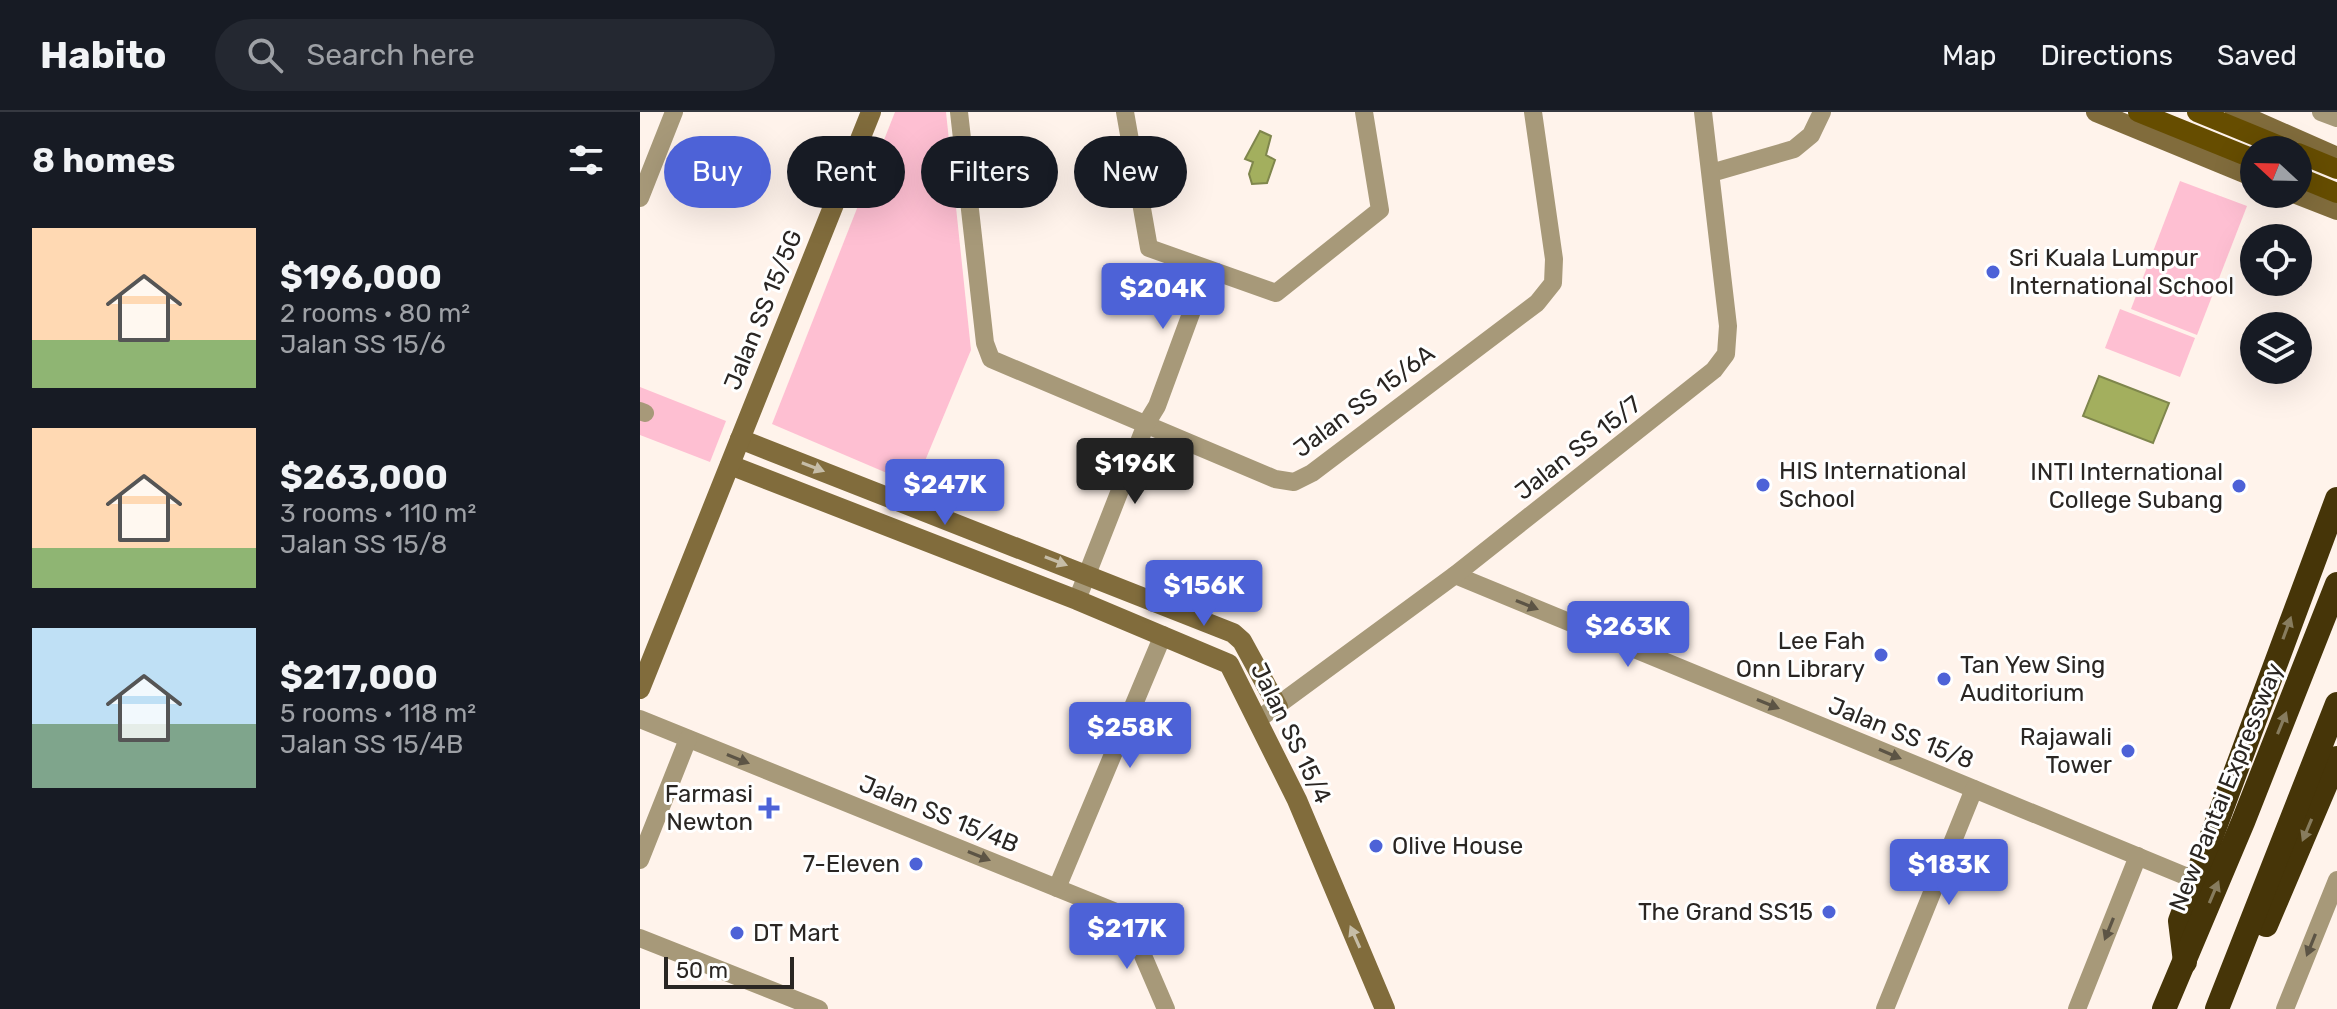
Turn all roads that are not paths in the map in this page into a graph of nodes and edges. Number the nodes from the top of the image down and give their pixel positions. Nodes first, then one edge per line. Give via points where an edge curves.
1 (674, 112) edge
2 (871, 112) edge
3 (959, 112) edge
4 (1125, 112) edge
5 (1364, 112) edge
6 (1533, 112) edge
7 (1703, 112) edge
8 (1822, 112) edge
9 (2096, 112) edge
10 (2138, 112) edge
11 (2197, 112) edge
12 (2235, 112) edge
13 (2321, 112) edge
14 (2337, 118) edge
15 (2256, 136) edge
16 (2240, 153) edge
17 (2337, 157) edge
18 (2312, 159) edge
19 (2337, 169) edge
20 (2240, 171) edge
21 (1711, 173) junction
22 (2312, 183) edge
23 (2337, 193) edge
24 (640, 198) edge
25 (2312, 200) edge
26 (2337, 210) edge
27 (1207, 270) junction
28 (1152, 426) junction
29 (740, 439) junction
30 (730, 465) junction
31 (2337, 499) edge
32 (1093, 575) junction
33 (1455, 575) junction
34 (2337, 584) edge
35 (1082, 602) junction
36 (1163, 635) junction
37 (640, 689) edge
38 (2337, 704) edge
39 (1278, 707) junction
40 (640, 719) edge
41 (1259, 719) junction
42 (688, 739) junction
43 (2337, 758) edge
44 (1974, 789) junction
45 (2138, 856) junction
46 (640, 860) edge
47 (2195, 880) junction
48 (2337, 880) edge
49 (1057, 888) junction
50 (640, 938) edge
51 (2185, 962) junction
52 (2219, 1004) edge
53 (819, 1009) edge
54 (1166, 1009) edge
55 (1385, 1009) edge
56 (1885, 1009) edge
57 (2077, 1009) edge
58 (2164, 1009) edge
59 (2285, 1009) edge

1 - 24 street
2 - 29 street, Jalan SS 15/5G
3 - 28 street, Jalan SS 15/6A via 991,359
4 - 27 street via 1149,248
5 - 27 street via 1380,210 1276,293
6 - 28 street, Jalan SS 15/6A via 1554,259 1553,283 1537,303 1294,482 1275,479
7 - 21 street, Jalan SS 15/7
8 - 21 street via 1811,135 1794,149
9 - 20 street
10 - 16 main road
11 - 15 main road
12 - 17 street
13 - 14 street
18 - 19 main road
21 - 33 street, Jalan SS 15/7 via 1728,326 1726,354 1701,383
22 - 23 main road
25 - 26 street
27 - 28 street
28 - 32 street
29 - 30 street, Jalan SS 15/5G
29 -> 32 street, Jalan SS 15/4
30 - 35 street, Jalan SS 15/4
30 - 37 street, Jalan SS 15/5G
47 -> 31 highway
32 - 35 street
32 - 39 street, Jalan SS 15/4 via 1238,636
33 - 39 street, Jalan SS 15/7
33 -> 44 street, Jalan SS 15/8
51 -> 34 highway, New Pantai Expressway
35 - 36 street, Jalan SS 15/4
36 - 41 street, Jalan SS 15/4 via 1229,664
36 - 49 street
38 - 52 highway
39 - 41 street, Jalan SS 15/7
40 - 42 street, Jalan SS 15/4B
55 -> 41 street, Jalan SS 15/4
42 - 46 street
42 -> 49 street, Jalan SS 15/4B
43 -> 52 highway via 2251,960
44 - 45 street, Jalan SS 15/8
44 - 56 street
45 - 47 street, Jalan SS 15/8
45 -> 57 street
47 - 51 highway via 2180,921
48 -> 59 street
49 - 54 street, Jalan SS 15/4B via 1126,916
50 - 53 street
51 - 58 highway, New Pantai Expressway

